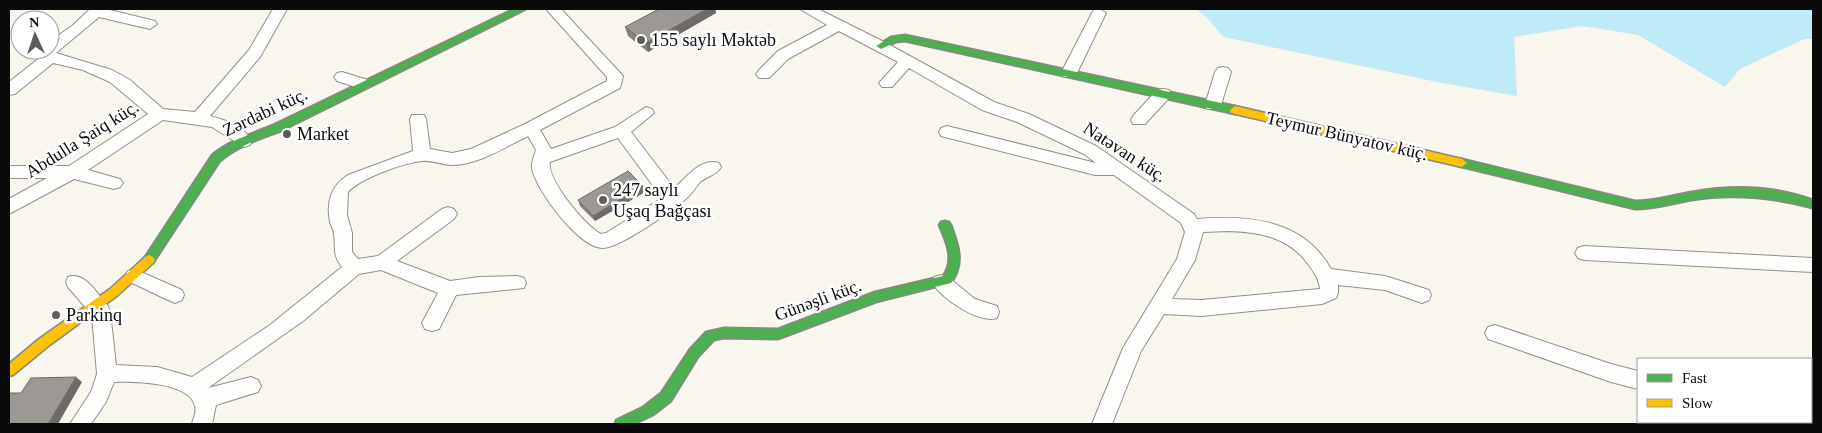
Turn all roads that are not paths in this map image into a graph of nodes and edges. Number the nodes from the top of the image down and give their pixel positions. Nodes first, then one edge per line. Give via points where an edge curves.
1 (280, 9) edge
2 (521, 9) edge
3 (553, 9) edge
4 (806, 9) edge
5 (97, 11) edge
6 (1099, 13) dead end
7 (150, 24) dead end
8 (839, 25) junction
9 (60, 41) edge
10 (881, 46) junction
11 (46, 60) edge
12 (59, 60) edge
13 (907, 61) junction
14 (1223, 72) dead end
15 (1069, 73) junction
16 (764, 74) dead end
17 (342, 77) dead end
18 (887, 83) dead end
19 (362, 84) junction
20 (9, 90) edge
21 (1164, 94) junction
22 (1213, 105) junction
23 (160, 114) junction
24 (646, 114) dead end
25 (199, 118) junction
26 (418, 119) dead end
27 (1139, 120) dead end
28 (531, 128) junction
29 (621, 131) junction
30 (947, 132) dead end
31 (244, 141) junction
32 (422, 155) junction
33 (542, 158) junction
34 (713, 167) dead end
35 (1116, 169) junction
36 (9, 172) edge
37 (72, 172) junction
38 (114, 183) dead end
39 (674, 199) junction
40 (1813, 204) edge
41 (9, 207) edge
42 (448, 214) dead end
43 (945, 225) dead end
44 (1192, 226) junction
45 (1584, 253) dead end
46 (382, 263) junction
47 (1813, 265) edge
48 (354, 267) junction
49 (134, 276) junction
50 (1326, 276) junction
51 (75, 282) dead end
52 (941, 282) junction
53 (517, 283) dead end
54 (449, 289) junction
55 (175, 295) dead end
56 (1422, 296) dead end
57 (95, 304) junction
58 (1160, 306) junction
59 (990, 312) dead end
60 (432, 322) dead end
61 (1495, 333) dead end
62 (9, 371) edge
63 (107, 374) junction
64 (1637, 380) edge
65 (251, 386) dead end
66 (200, 393) junction
67 (80, 424) edge
68 (202, 424) edge
69 (620, 424) edge
70 (1102, 424) edge

1 - 25 street via 261,44
2 - 19 street, Zərdabi küç.
3 - 28 street via 577,32 616,80 609,88
4 - 8 street, Natəvan küç.
5 - 7 street
5 - 9 street
6 - 15 street
8 - 10 street, Natəvan küç.
8 - 16 street via 784,55
10 - 13 street, Natəvan küç.
10 - 15 street, Teymur Bünyatov küç. via 894,39 905,38
11 - 20 street
12 - 23 street, Abdulla Şaiq küç. via 112,77 125,85 144,105
13 - 18 street
13 - 35 street, Natəvan küç. via 988,106 1023,118 1090,150
14 - 22 street
15 - 21 street, Teymur Bünyatov küç.
17 - 19 street
19 - 31 street, Zərdabi küç.
21 - 22 street, Teymur Bünyatov küç.
21 - 27 street
22 - 40 street, Teymur Bünyatov küç. via 1624,204 1651,207 1692,196 1732,194 1781,195
23 - 25 street
23 - 37 street, Abdulla Şaiq küç.
24 - 29 street
25 - 31 street via 231,129
26 - 32 street
28 - 32 street via 464,158
28 - 33 street via 544,150
29 - 33 street
29 - 39 street
30 - 35 street via 1095,169
31 - 49 street, Zərdabi küç. via 230,146 216,158 160,245
32 - 48 street via 390,163 344,184 340,190 343,234 340,248
33 - 39 street via 540,167 550,192 592,238 601,241 610,240
34 - 39 street via 695,177
35 - 44 street, Natəvan küç. via 1182,212
36 - 37 street
37 - 38 street
37 - 41 street, Abdulla Şaiq küç.
42 - 46 street
43 - 52 street via 955,259 949,278
44 - 50 street via 1237,222 1281,233 1312,255
44 - 58 street via 1194,232 1189,254
45 - 47 street
46 - 48 street
46 - 54 street
48 - 66 street via 324,295
49 - 55 street
49 - 57 street, Zərdabi küç.
50 - 56 street via 1384,283
50 - 58 street via 1330,289 1322,296 1201,308
51 - 57 street
52 - 59 street via 968,304
52 - 69 street, Günəşli küç. via 904,288 784,333 711,336 701,344 670,393 636,419
53 - 54 street
54 - 60 street
57 - 62 street, Zərdabi küç.
57 - 63 street via 104,321
58 - 70 street via 1134,348
61 - 64 street
63 - 66 street via 151,373
63 - 67 street via 99,396
65 - 66 street
66 - 68 street via 207,407

